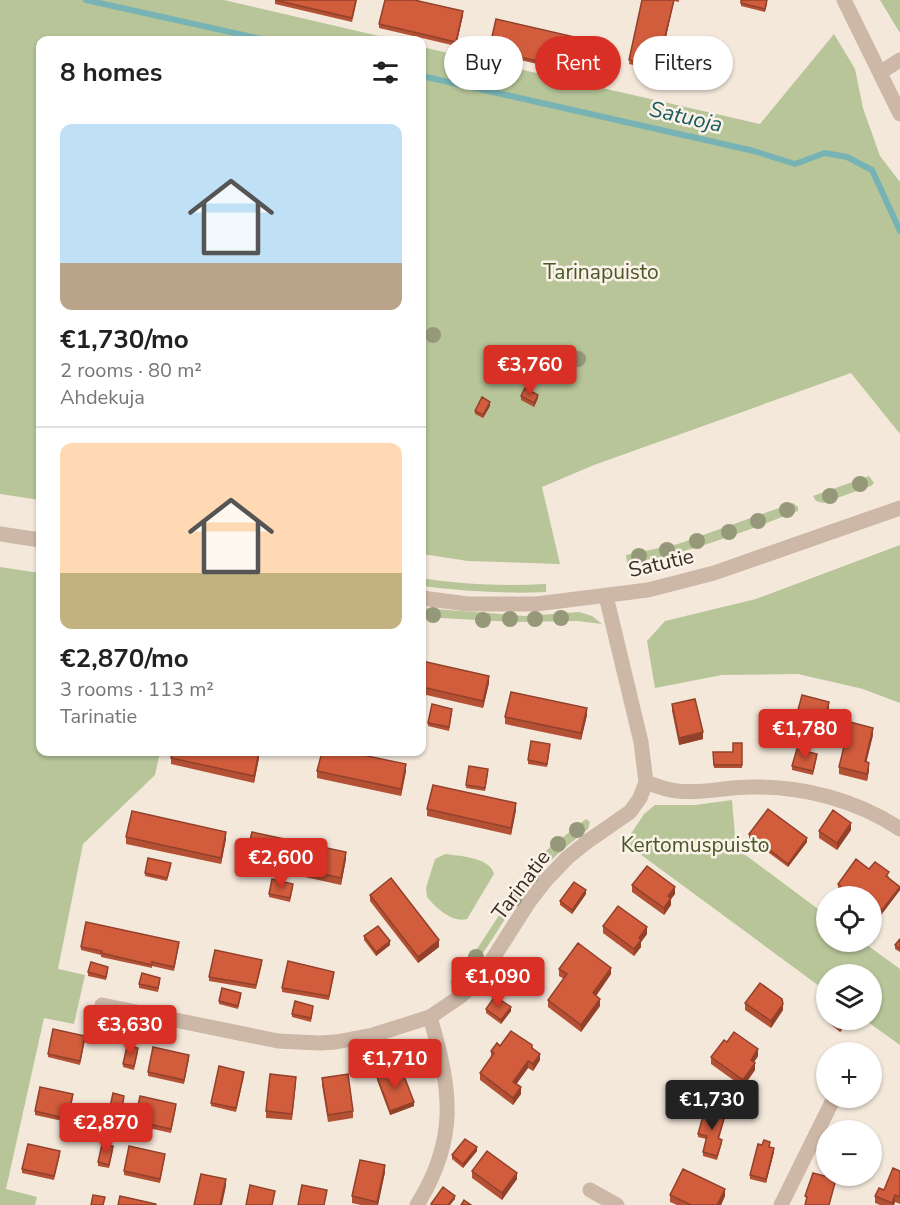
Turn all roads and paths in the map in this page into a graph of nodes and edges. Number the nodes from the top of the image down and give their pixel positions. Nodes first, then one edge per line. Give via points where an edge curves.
1 (844, 0) edge
2 (900, 60) edge
3 (881, 72) junction
4 (900, 114) edge
5 (900, 508) edge
6 (0, 534) edge
7 (36, 539) edge
8 (606, 596) junction
9 (426, 599) edge
10 (646, 782) junction
11 (900, 829) edge
12 (102, 1005) dead end
13 (430, 1017) junction
14 (829, 1108) edge
15 (590, 1190) dead end
16 (417, 1205) edge
17 (617, 1205) edge
18 (781, 1205) edge

1 - 3 street
2 - 3 street
3 - 4 street
5 - 8 street, Satutie via 714,573
6 - 7 street
8 - 9 street, Satutie via 536,604 468,604
8 - 10 street via 641,742
10 - 11 street via 678,792 750,787 820,795 854,805
10 - 13 street, Tarinatie via 630,812 581,847 546,880 478,980
12 - 13 street, Tarinatie via 300,1043 374,1035
13 - 16 street via 447,1086 448,1116 440,1160
14 - 18 street
15 - 17 street

